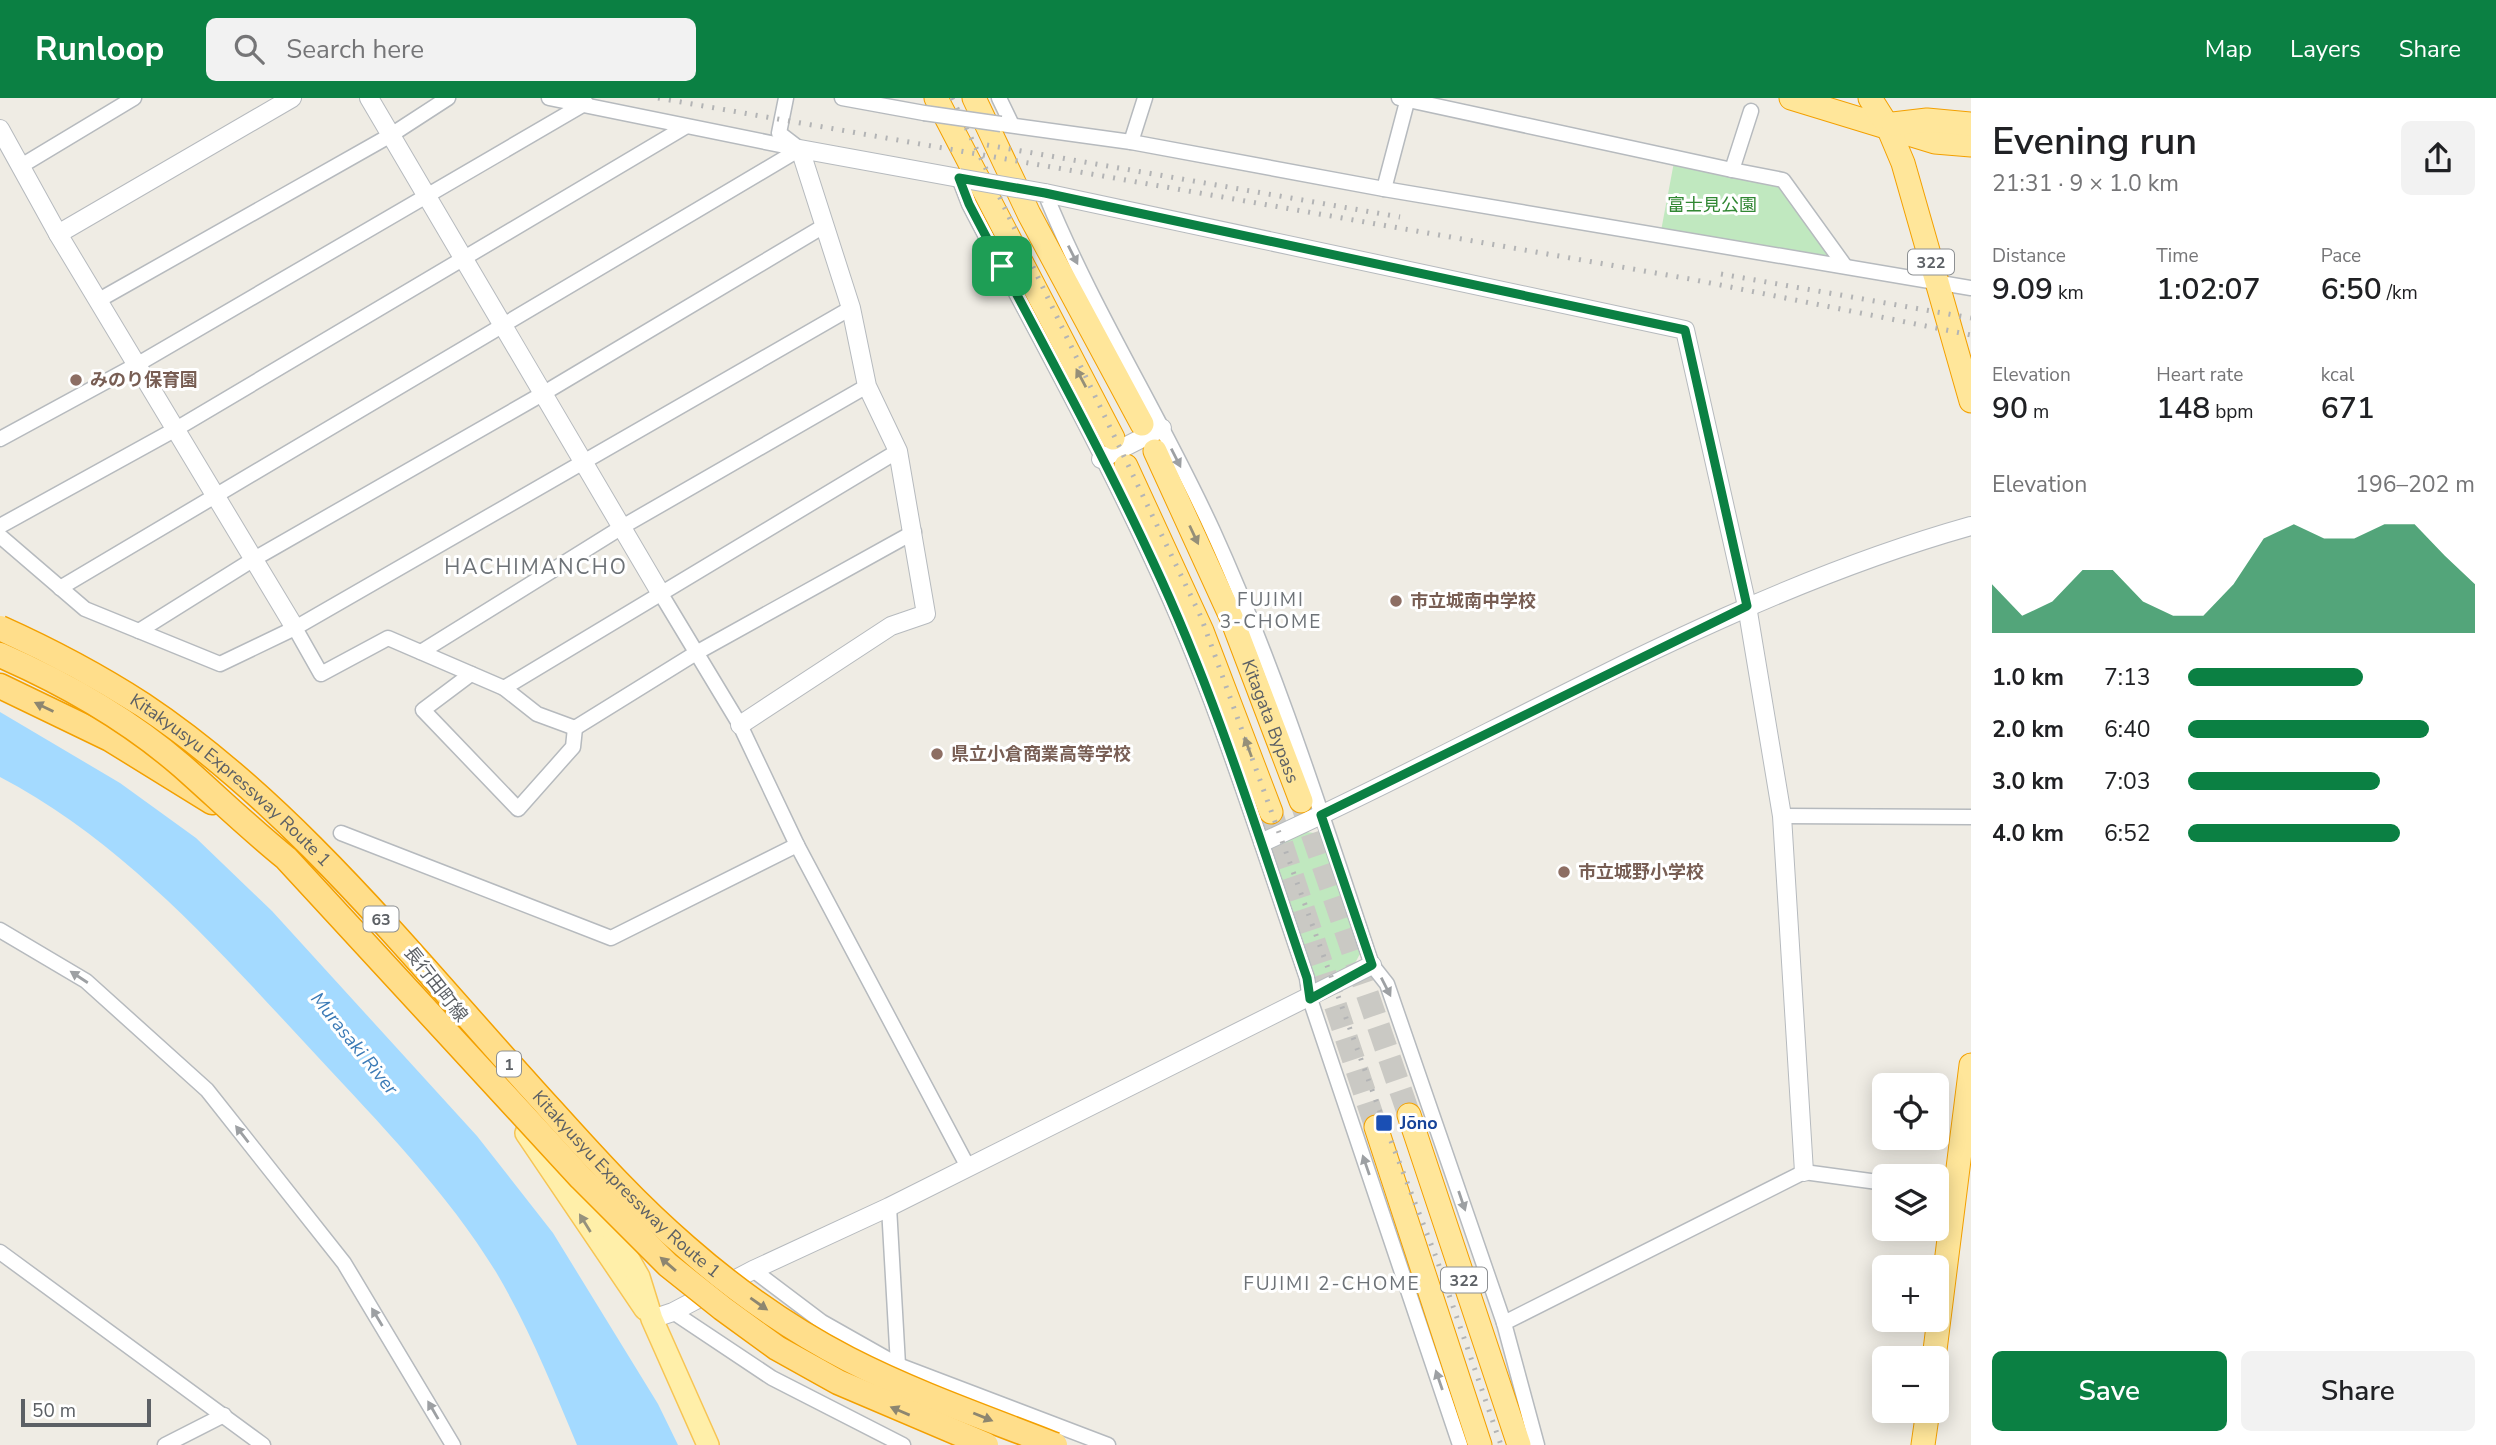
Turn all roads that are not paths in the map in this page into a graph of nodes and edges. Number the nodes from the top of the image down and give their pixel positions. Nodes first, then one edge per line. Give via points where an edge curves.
1 (134, 98) edge
2 (292, 98) edge
3 (369, 98) edge
4 (448, 98) edge
5 (549, 98) edge
6 (786, 98) edge
7 (842, 98) edge
8 (974, 98) edge
9 (999, 98) edge
10 (1145, 98) edge
11 (1791, 98) edge
12 (1870, 98) edge
13 (1405, 99) edge
14 (586, 103) junction
15 (922, 105) edge
16 (1751, 111) dead end
17 (1971, 124) edge
18 (1007, 125) junction
19 (1887, 125) junction
20 (685, 127) junction
21 (0, 129) edge
22 (391, 135) junction
23 (1130, 142) junction
24 (1971, 145) edge
25 (800, 149) junction
26 (21, 166) junction
27 (1732, 170) junction
28 (959, 178) junction
29 (1384, 189) junction
30 (1045, 193) junction
31 (427, 195) junction
32 (824, 226) junction
33 (58, 234) junction
34 (463, 257) junction
35 (1845, 267) junction
36 (1936, 282) junction
37 (1971, 288) edge
38 (99, 300) junction
39 (851, 308) junction
40 (504, 326) junction
41 (138, 364) junction
42 (867, 386) junction
43 (544, 393) junction
44 (1971, 401) edge
45 (1152, 426) junction
46 (176, 429) junction
47 (1113, 438) dead end
48 (0, 439) edge
49 (1155, 451) dead end
50 (898, 452) junction
51 (1101, 459) junction
52 (586, 462) junction
53 (1126, 466) dead end
54 (217, 497) junction
55 (0, 526) edge
56 (1971, 526) edge
57 (622, 527) junction
58 (914, 532) junction
59 (0, 536) edge
60 (254, 559) junction
61 (60, 588) junction
62 (661, 594) junction
63 (1747, 606) junction
64 (0, 609) edge
65 (0, 626) edge
66 (295, 628) junction
67 (139, 631) junction
68 (421, 652) junction
69 (696, 653) junction
70 (0, 656) edge
71 (0, 664) edge
72 (471, 674) junction
73 (0, 686) edge
74 (504, 688) junction
75 (740, 725) junction
76 (575, 729) junction
77 (254, 793) junction
78 (1301, 801) tunnel mouth
79 (1271, 811) tunnel mouth
80 (231, 813) junction
81 (1321, 815) junction
82 (1782, 816) junction
83 (1971, 817) edge
84 (341, 833) dead end
85 (1263, 842) junction
86 (797, 845) junction
87 (0, 930) edge
88 (1372, 965) junction
89 (1310, 999) junction
90 (1971, 1065) edge
91 (1409, 1115) tunnel mouth
92 (1376, 1127) tunnel mouth
93 (968, 1167) junction
94 (1804, 1172) junction
95 (1949, 1172) edge
96 (1872, 1181) edge
97 (889, 1207) junction
98 (1942, 1241) edge
99 (0, 1252) edge
100 (753, 1270) junction
101 (673, 1312) junction
102 (652, 1319) junction
103 (1504, 1323) junction
104 (1935, 1346) edge
105 (898, 1365) junction
106 (225, 1415) junction
107 (1926, 1423) edge
108 (165, 1445) edge
109 (263, 1445) edge
110 (453, 1445) edge
111 (708, 1445) edge
112 (903, 1445) edge
113 (986, 1445) edge
114 (1055, 1445) edge
115 (1108, 1445) edge
116 (1460, 1445) edge
117 (1480, 1445) edge
118 (1519, 1445) edge
119 (1537, 1445) edge
120 (1923, 1445) edge

1 - 26 street
2 - 33 street
3 - 22 street
4 - 22 street
5 - 14 street
6 - 25 street via 779,133
7 - 15 street
8 - 45 highway via 1029,214
9 - 18 street
10 - 23 street
11 - 19 highway
12 - 19 highway
13 - 27 street
13 - 29 street
14 - 20 street
14 - 31 street
15 - 18 street, bridge
47 -> 15 highway
16 - 27 street
17 - 19 highway via 1927,120
18 - 23 street
19 - 24 highway via 1935,142
19 - 36 highway, 322 via 1903,163
20 - 25 street
20 - 34 street
21 - 26 street
22 - 31 street
22 - 38 street
23 - 29 street
25 - 28 street
25 - 32 street
25 - 40 street
26 - 33 street
27 - 35 street via 1783,180
28 - 30 street, bridge
28 - 51 street
29 - 35 street
30 -> 45 street
30 - 63 street via 1685,330
31 - 34 street
31 - 41 street
32 - 39 street
32 - 43 street
33 - 38 street
34 - 40 street
34 - 46 street
35 - 36 street
36 - 37 street
36 - 44 highway, 322
38 - 41 street
39 - 42 street
39 - 52 street
40 - 43 street
40 - 54 street
41 - 46 street
41 - 48 street
42 - 50 street
42 - 57 street
43 - 52 street
43 - 60 street
45 - 51 street
45 -> 81 street via 1212,529 1250,616
46 - 54 street
46 - 55 street
49 -> 78 highway, Kitagata Bypass via 1231,617
50 - 58 street
50 - 62 street
51 - 85 street via 1169,599
52 - 57 street
52 - 66 street
79 -> 53 highway, Kitagata Bypass via 1202,631
54 - 60 street
54 - 61 street
56 - 63 street via 1910,543
57 - 62 street
57 - 68 street
58 - 69 street
58 - 75 street via 926,614 891,626
59 - 61 street
60 - 66 street
60 - 67 street
61 - 67 street via 85,609
62 - 69 street
62 - 74 street
63 - 81 street
63 - 82 street
64 - 77 highway, bridge via 146,697 204,742
65 - 77 highway, Kitakyusyu Expressway Route 1 / 1, bridge via 144,705
65 - 102 main road, 長行田町線 / 63 via 113,685 201,745 263,797 403,942 565,1150 639,1278
66 - 67 street via 220,664
66 - 68 street via 321,674 388,638
68 - 72 street
69 - 75 street
69 - 76 street
70 - 80 highway, Kitakyusyu Expressway Route 1 / 1, bridge via 127,725 181,766
102 -> 71 main road, 長行田町線 / 63 via 540,1151 439,1025 396,972 264,837 133,735
72 - 74 street
72 - 76 street via 423,710 518,809 573,747
80 -> 73 highway via 110,739
74 - 76 street via 537,714
75 - 86 street
77 -> 114 highway, Kitakyusyu Expressway Route 1 / 1, bridge via 349,889 609,1173 706,1264 793,1328 849,1360
113 -> 80 highway, Kitakyusyu Expressway Route 1 / 1, bridge via 838,1382 766,1340 668,1265 581,1178 286,858
81 - 85 street
81 - 88 street
82 - 83 street
82 - 94 street
84 - 86 street via 611,938
85 - 89 street
86 - 93 street
110 -> 87 street via 344,1263 207,1090 86,981
88 - 89 street
88 -> 103 street via 1387,984
89 - 93 street
116 -> 89 street
90 - 95 highway
91 - 118 highway, 322
92 - 117 highway, 322
93 - 97 street
94 - 96 street
94 - 103 street
97 - 100 street
97 - 105 street
98 - 104 highway
99 - 106 street
100 - 101 street
100 - 105 street via 822,1322
101 - 102 street
101 - 112 street via 772,1378
102 - 111 main road, 長行田町線 / 63
103 - 119 street
105 - 115 street
106 - 108 street
106 - 109 street
107 - 120 highway

